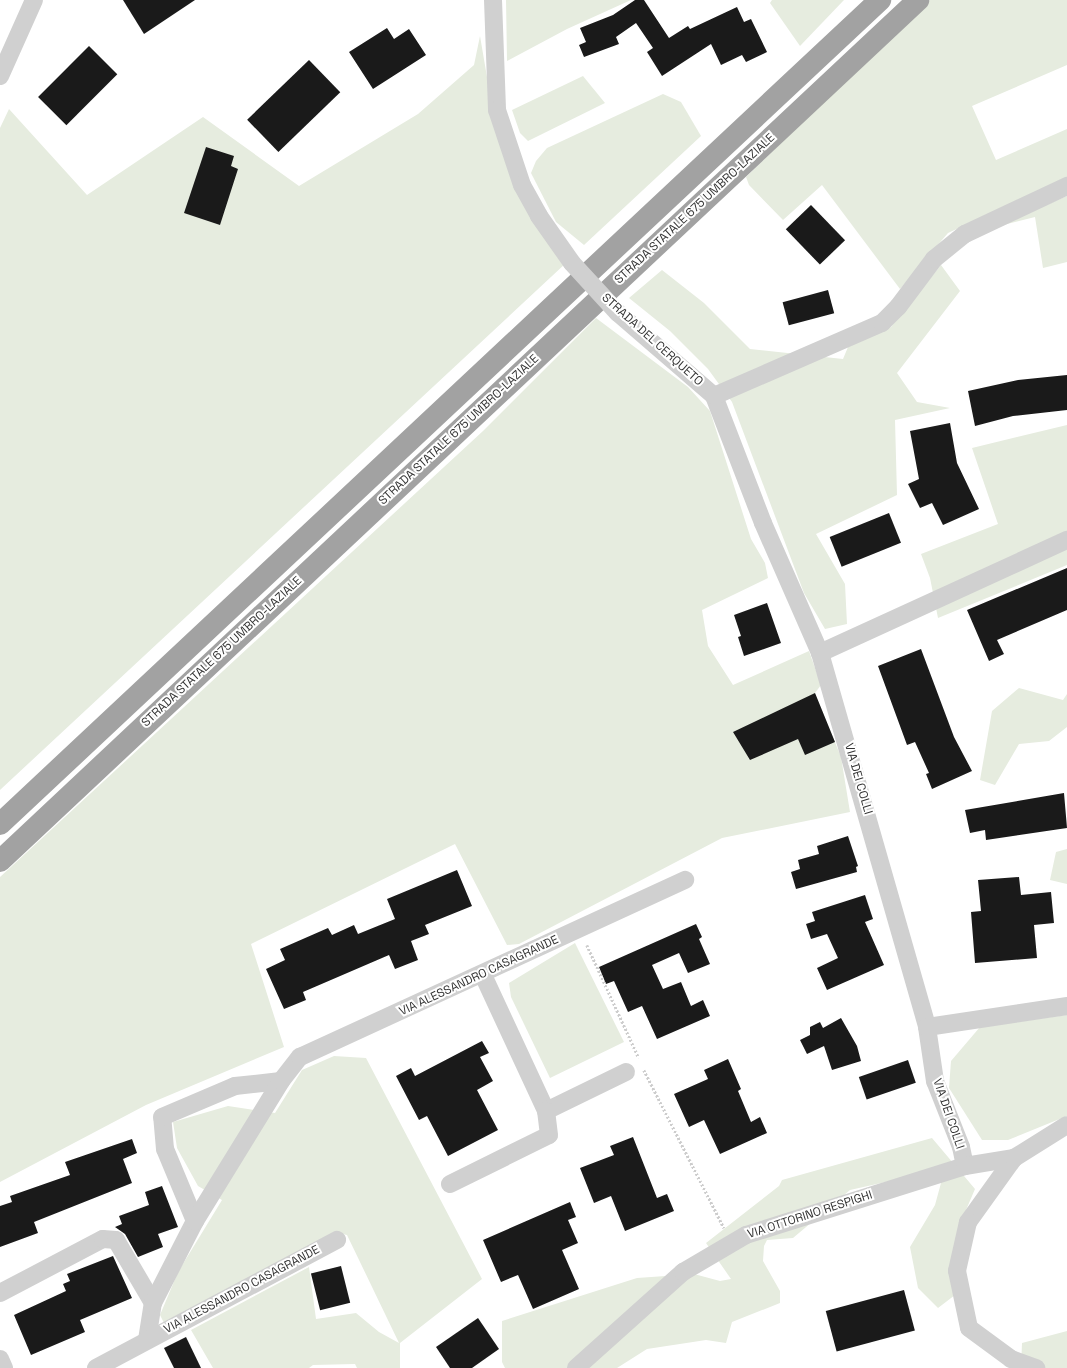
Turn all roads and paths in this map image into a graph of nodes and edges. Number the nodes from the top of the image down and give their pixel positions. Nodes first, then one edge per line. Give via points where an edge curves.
1 (34, 0) edge
2 (880, 0) edge
3 (918, 0) edge
4 (494, 2) edge
5 (0, 76) edge
6 (1067, 186) edge
7 (714, 396) junction
8 (1067, 540) edge
9 (820, 653) junction
10 (0, 824) edge
11 (0, 861) edge
12 (685, 880) dead end
13 (580, 930) junction
14 (483, 975) junction
15 (1067, 1006) edge
16 (927, 1027) junction
17 (640, 1061) dead end
18 (634, 1070) joint
19 (281, 1081) junction
20 (546, 1112) junction
21 (1067, 1125) edge
22 (1014, 1158) junction
23 (965, 1166) junction
24 (450, 1184) dead end
25 (195, 1221) junction
26 (337, 1240) dead end
27 (732, 1243) junction
28 (0, 1293) edge
29 (153, 1303) junction
30 (146, 1340) junction
31 (0, 1359) edge
32 (4, 1368) edge
33 (96, 1368) edge
34 (576, 1368) edge
35 (1036, 1368) edge

1 - 5 street
2 - 10 highway, STRADA STATALE 675 UMBRO-LAZIALE
3 - 11 highway, STRADA STATALE 675 UMBRO-LAZIALE
4 - 7 street, STRADA DEL CERQUETO, bridge via 497,110 522,185 539,216 572,263 618,313
6 - 7 street via 965,234 934,260 898,308 882,323
7 - 9 street, STRADA DEL CERQUETO via 763,522
8 - 9 street
9 - 16 street, VIA DEI COLLI
12 - 13 street, VIA ALESSANDRO CASAGRANDE
13 - 14 street, VIA ALESSANDRO CASAGRANDE
13 - 17 path
14 - 19 street, VIA ALESSANDRO CASAGRANDE via 300,1057
14 - 20 street
15 - 16 street
16 - 23 street, VIA DEI COLLI via 935,1081 961,1147
18 - 20 street
18 - 27 path
19 - 25 street, VIA ALESSANDRO CASAGRANDE
19 - 25 street via 235,1086 162,1117 165,1149
20 - 24 street via 549,1135
21 - 22 street
22 - 23 street, VIA OTTORINO RESPIGHI
22 - 35 street via 968,1222 957,1271 969,1328 1011,1359
23 - 27 street, VIA OTTORINO RESPIGHI via 746,1235
25 - 29 street, VIA ALESSANDRO CASAGRANDE
26 - 30 street, VIA ALESSANDRO CASAGRANDE
27 - 34 street, VIA OTTORINO RESPIGHI via 682,1272
28 - 29 street via 103,1239 116,1240
29 - 30 street, VIA ALESSANDRO CASAGRANDE
30 - 33 street, VIA ALESSANDRO CASAGRANDE
31 - 32 street

